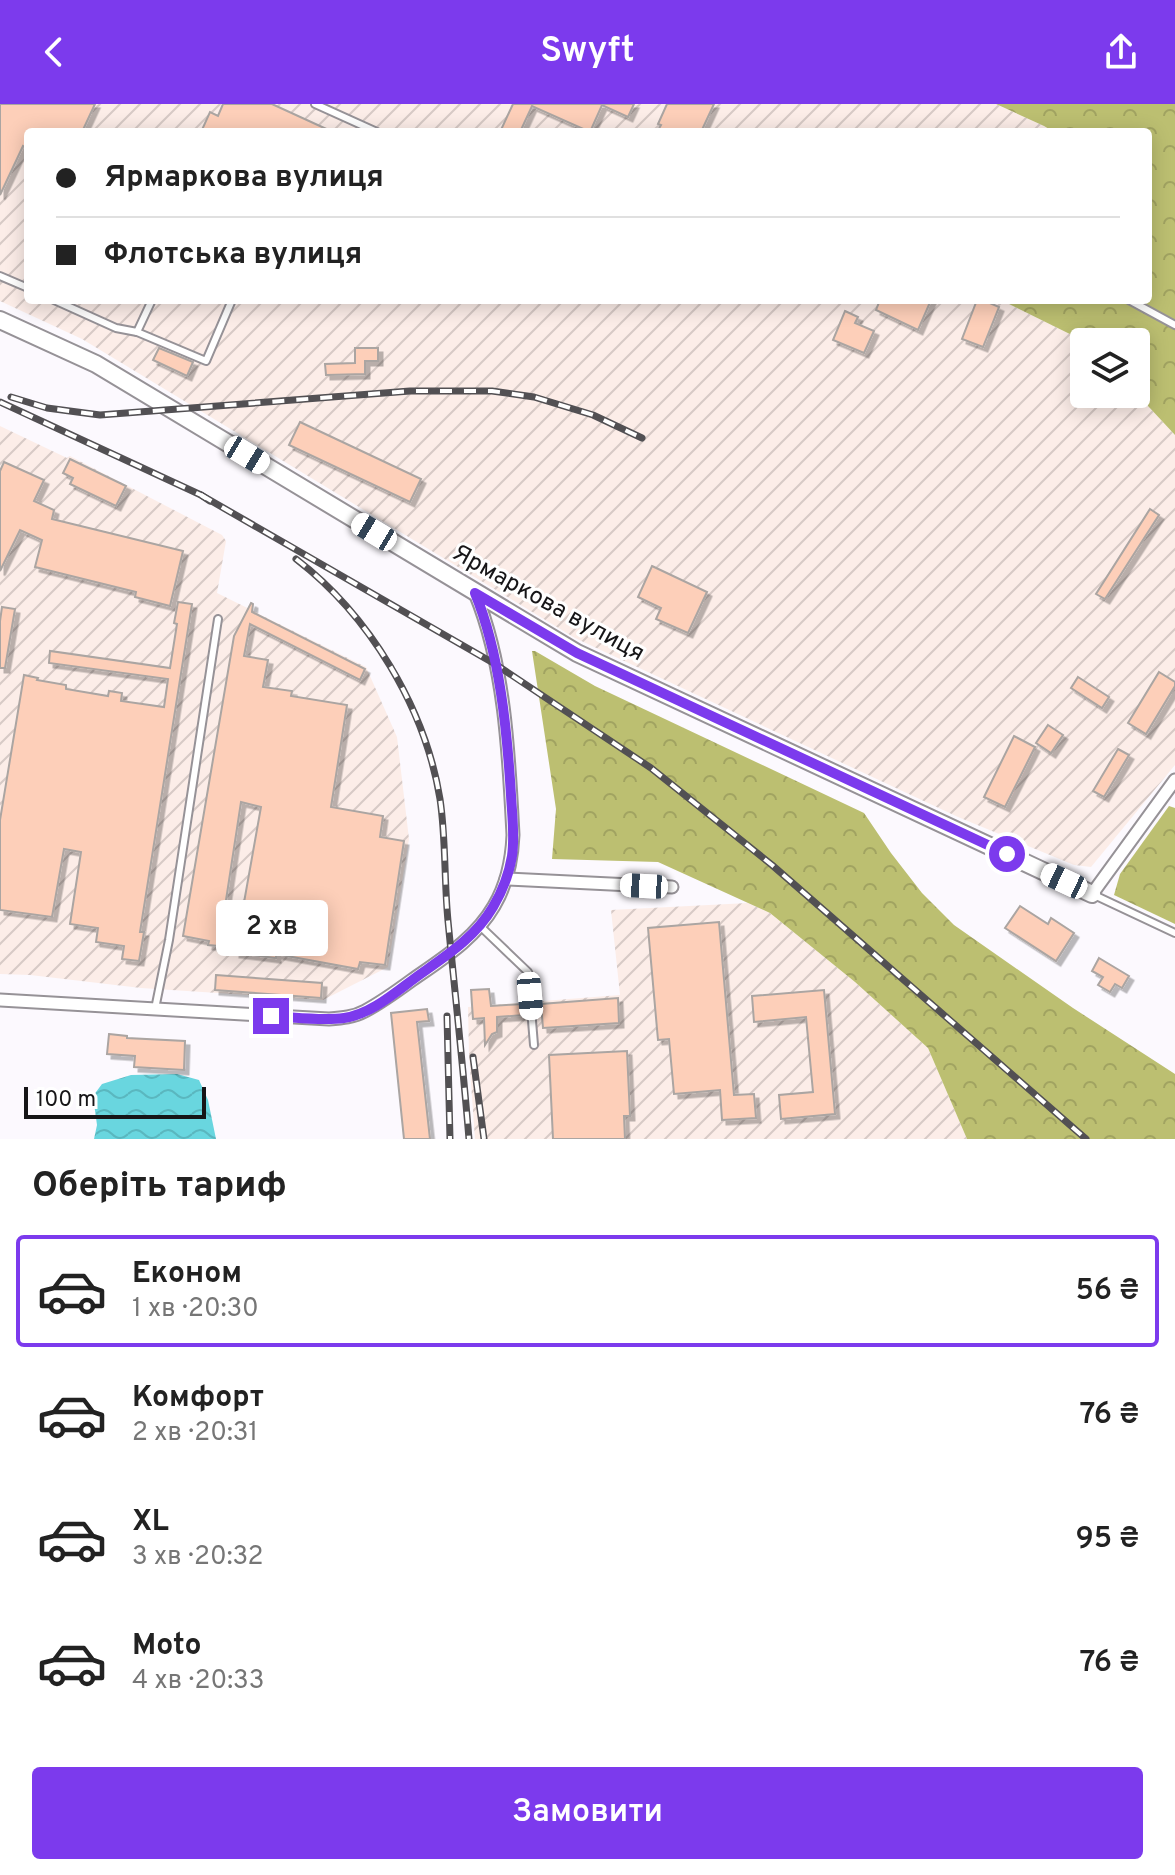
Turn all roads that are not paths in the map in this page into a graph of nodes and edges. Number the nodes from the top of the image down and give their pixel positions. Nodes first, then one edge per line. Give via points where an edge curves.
1 (315, 104) edge
2 (368, 128) edge
3 (0, 276) edge
4 (24, 286) edge
5 (63, 304) edge
6 (150, 304) edge
7 (230, 304) edge
8 (1136, 304) edge
9 (0, 320) edge
10 (1175, 325) edge
11 (137, 332) junction
12 (475, 593) junction
13 (218, 619) dead end
14 (1175, 780) edge
15 (506, 879) junction
16 (672, 887) dead end
17 (1092, 894) junction
18 (480, 926) junction
19 (1175, 933) edge
20 (0, 1000) edge
21 (155, 1009) junction
22 (534, 1045) dead end

1 - 2 lane
3 - 4 lane
5 - 11 lane
6 - 11 lane
7 - 11 lane via 206,361
8 - 10 lane
9 - 12 street, Ярмаркова вулиця via 96,364
12 - 15 street via 502,707 513,835
12 - 17 street, Ярмаркова вулиця via 577,653
13 - 21 lane
14 - 17 street
15 - 16 street
15 - 18 street
17 - 19 lane
18 - 21 street via 384,999 346,1018
18 - 22 lane via 528,972
20 - 21 street

